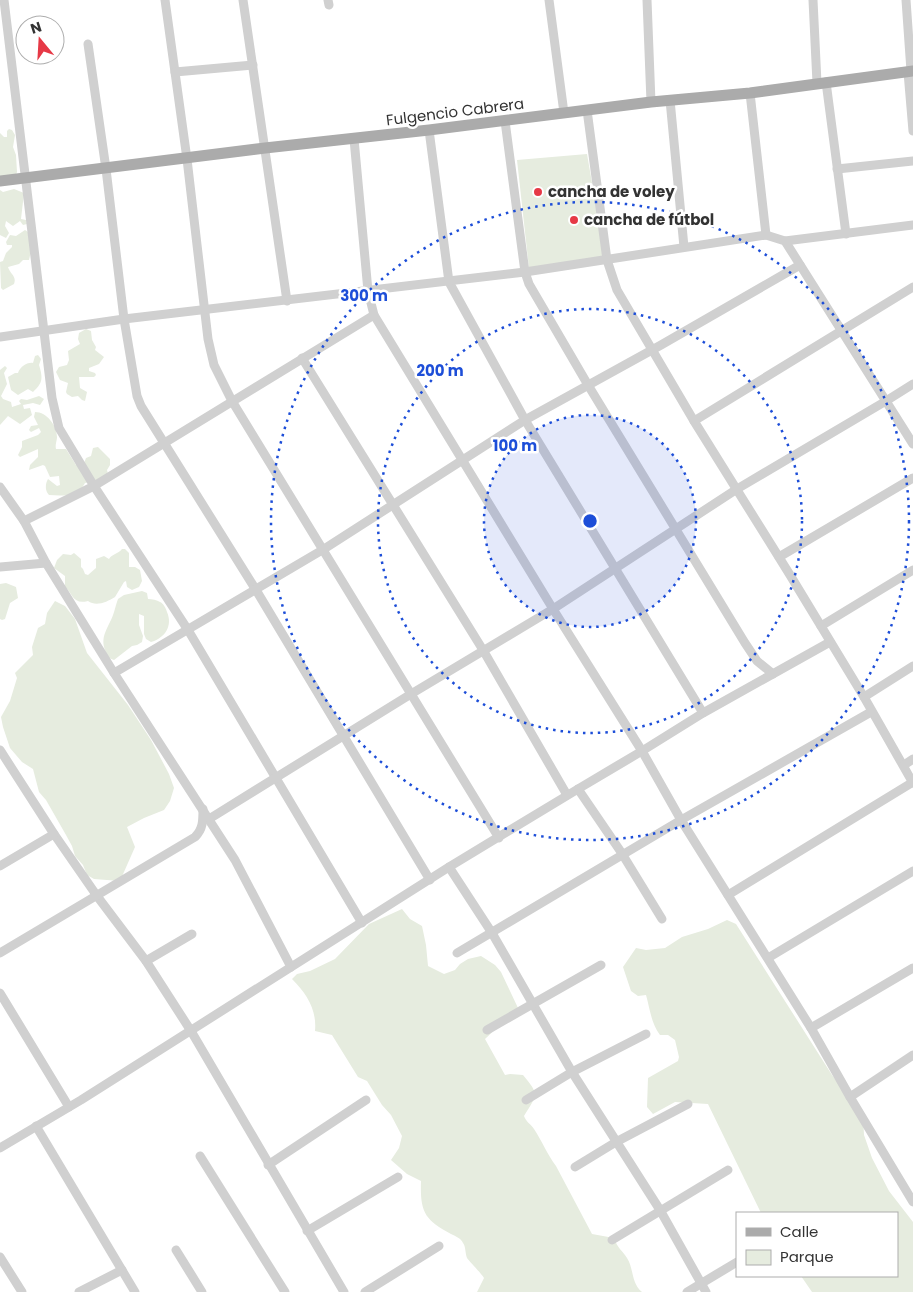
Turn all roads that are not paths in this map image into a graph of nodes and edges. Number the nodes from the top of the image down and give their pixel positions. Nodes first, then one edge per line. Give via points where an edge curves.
1 (4, 0) edge
2 (165, 0) edge
3 (243, 0) edge
4 (549, 0) edge
5 (647, 0) edge
6 (813, 0) edge
7 (906, 0) edge
8 (88, 44) dead end
9 (253, 65) junction
10 (911, 71) edge
11 (175, 72) junction
12 (822, 82) junction
13 (750, 93) junction
14 (670, 100) junction
15 (652, 102) junction
16 (587, 110) junction
17 (564, 113) junction
18 (505, 121) junction
19 (429, 130) junction
20 (913, 131) edge
21 (354, 139) junction
22 (265, 148) junction
23 (187, 159) junction
24 (913, 161) edge
25 (837, 168) junction
26 (106, 169) junction
27 (26, 179) junction
28 (0, 182) edge
29 (913, 225) edge
30 (846, 234) junction
31 (766, 235) junction
32 (785, 242) junction
33 (684, 247) junction
34 (607, 260) junction
35 (800, 265) junction
36 (525, 272) junction
37 (448, 282) junction
38 (913, 287) edge
39 (368, 291) junction
40 (287, 301) junction
41 (205, 310) junction
42 (374, 315) junction
43 (124, 319) junction
44 (45, 330) junction
45 (842, 330) junction
46 (0, 337) edge
47 (652, 350) junction
48 (302, 358) junction
49 (913, 384) edge
50 (588, 385) junction
51 (232, 401) junction
52 (886, 402) junction
53 (525, 420) junction
54 (694, 421) junction
55 (165, 444) junction
56 (913, 444) edge
57 (463, 461) junction
58 (913, 478) edge
59 (94, 486) junction
60 (0, 487) edge
61 (737, 489) junction
62 (393, 505) junction
63 (24, 521) junction
64 (676, 530) junction
65 (324, 549) junction
66 (779, 557) junction
67 (46, 563) junction
68 (0, 566) edge
69 (615, 567) junction
70 (913, 570) edge
71 (256, 590) junction
72 (553, 609) junction
73 (820, 626) junction
74 (188, 630) junction
75 (830, 642) junction
76 (482, 650) junction
77 (757, 661) junction
78 (913, 666) edge
79 (114, 672) junction
80 (772, 674) junction
81 (758, 682) junction
82 (411, 694) junction
83 (864, 696) junction
84 (703, 712) junction
85 (871, 712) junction
86 (343, 735) junction
87 (0, 750) edge
88 (642, 751) junction
89 (913, 759) edge
90 (3, 761) edge
91 (904, 765) junction
92 (274, 777) junction
93 (913, 782) edge
94 (578, 789) junction
95 (567, 795) junction
96 (203, 809) junction
97 (209, 818) junction
98 (680, 820) junction
99 (54, 834) junction
100 (499, 838) junction
101 (623, 855) junction
102 (0, 866) edge
103 (449, 867) junction
104 (913, 871) edge
105 (430, 880) junction
106 (728, 895) junction
107 (96, 896) junction
108 (662, 919) dead end
109 (362, 922) junction
110 (492, 933) junction
111 (192, 934) dead end
112 (0, 953) edge
113 (457, 953) dead end
114 (768, 958) junction
115 (146, 961) junction
116 (601, 965) dead end
117 (291, 967) junction
118 (913, 968) edge
119 (0, 993) edge
120 (533, 1003) junction
121 (811, 1028) junction
122 (486, 1030) dead end
123 (191, 1031) junction
124 (646, 1034) dead end
125 (913, 1055) edge
126 (572, 1072) junction
127 (850, 1097) junction
128 (366, 1100) dead end
129 (526, 1100) dead end
130 (688, 1104) dead end
131 (69, 1106) junction
132 (36, 1126) junction
133 (616, 1142) junction
134 (0, 1148) edge
135 (200, 1156) dead end
136 (268, 1165) junction
137 (575, 1168) dead end
138 (728, 1170) dead end
139 (398, 1176) dead end
140 (913, 1202) edge
141 (660, 1210) junction
142 (308, 1231) junction
143 (612, 1240) dead end
144 (439, 1246) dead end
145 (176, 1250) dead end
146 (0, 1257) edge
147 (736, 1263) edge
148 (122, 1270) junction
149 (701, 1283) junction
150 (22, 1292) edge
151 (79, 1292) edge
152 (135, 1292) edge
153 (202, 1292) edge
154 (285, 1292) edge
155 (344, 1292) edge
156 (365, 1292) edge
157 (687, 1292) edge
158 (706, 1292) edge

1 - 27 street
2 - 11 street
3 - 9 street
4 - 17 street
5 - 15 street
6 - 12 street
7 - 10 street
8 - 26 street
9 - 11 street
9 - 22 street
10 - 12 main road, Fulgencio Cabrera
10 - 20 street
11 - 23 street
12 - 13 main road, Fulgencio Cabrera
12 - 25 street
13 - 14 main road, Fulgencio Cabrera
13 - 31 street
14 - 15 main road, Fulgencio Cabrera
14 - 33 street
15 - 16 main road, Fulgencio Cabrera
16 - 17 main road, Fulgencio Cabrera
16 - 34 street
17 - 18 main road, Fulgencio Cabrera
18 - 19 main road, Fulgencio Cabrera
18 - 36 street
19 - 21 main road, Fulgencio Cabrera
19 - 37 street
21 - 22 main road, Fulgencio Cabrera
21 - 39 street
22 - 23 main road, Fulgencio Cabrera
22 - 40 street
23 - 26 main road, Fulgencio Cabrera
23 - 41 street
24 - 25 street
25 - 30 street
26 - 27 main road, Fulgencio Cabrera
26 - 43 street
27 - 28 main road, Fulgencio Cabrera
27 - 44 street
29 - 30 street
30 - 32 street
31 - 32 street
31 - 33 street
32 - 35 street
33 - 34 street
34 - 36 street
34 - 47 street via 621,298
35 - 45 street
35 - 47 street
36 - 37 street
36 - 50 street via 536,298
37 - 39 street
37 - 53 street
38 - 45 street
39 - 40 street
39 - 42 street
40 - 41 street
41 - 43 street
41 - 51 street via 210,352
42 - 48 street
42 - 57 street
43 - 44 street
43 - 55 street via 137,396
44 - 46 street
44 - 59 street via 52,398 59,428
45 - 52 street
45 - 54 street
47 - 50 street
47 - 54 street
48 - 51 street
48 - 62 street
49 - 52 street
50 - 53 street
50 - 64 street
51 - 55 street
51 - 65 street
52 - 56 street
52 - 61 street
53 - 57 street
53 - 69 street
54 - 61 street
55 - 59 street
55 - 71 street
57 - 62 street
57 - 72 street
58 - 66 street
59 - 63 street
59 - 74 street
60 - 63 street
61 - 64 street
61 - 66 street
62 - 65 street
62 - 76 street
63 - 67 street
64 - 69 street
64 - 77 street
65 - 71 street
65 - 82 street
66 - 73 street
67 - 68 street
67 - 79 street
69 - 72 street
69 - 84 street
70 - 73 street
71 - 74 street
71 - 86 street
72 - 76 street
72 - 88 street
73 - 75 street
74 - 79 street
74 - 92 street
75 - 80 street
75 - 83 street
76 - 82 street
76 - 95 street
77 - 80 street
77 - 81 street
78 - 83 street
79 - 96 street
80 - 81 street
81 - 84 street
82 - 86 street
82 - 100 street
83 - 85 street
84 - 88 street
85 - 91 street
85 - 98 street
86 - 92 street
86 - 105 street
87 - 90 street
88 - 94 street
88 - 98 street
89 - 91 street
90 - 99 street
91 - 93 street
92 - 97 street
92 - 109 street
93 - 106 street
94 - 95 street
94 - 101 street
95 - 100 street
96 - 97 street
96 - 107 street via 202,828 195,837
97 - 117 street
98 - 101 street
98 - 106 street
99 - 102 street
99 - 107 street
100 - 103 street
101 - 108 street
101 - 110 street
103 - 105 street
103 - 110 street
104 - 114 street
105 - 109 street
106 - 114 street
107 - 112 street
107 - 115 street
109 - 117 street
110 - 113 street
110 - 120 street
111 - 115 street
114 - 121 street
115 - 123 street
116 - 120 street
117 - 123 street
118 - 121 street
119 - 131 street
120 - 122 street
120 - 126 street
121 - 127 street
123 - 131 street
123 - 136 street
124 - 126 street
125 - 127 street
126 - 129 street
126 - 133 street
127 - 140 street
128 - 136 street
130 - 133 street
131 - 132 street
132 - 134 street
132 - 148 street
133 - 137 street
133 - 141 street
135 - 154 street
136 - 142 street
138 - 141 street
139 - 142 street
141 - 143 street
141 - 149 street
142 - 155 street
144 - 156 street
145 - 153 street
146 - 150 street
147 - 149 street
148 - 151 street
148 - 152 street
149 - 157 street
149 - 158 street

